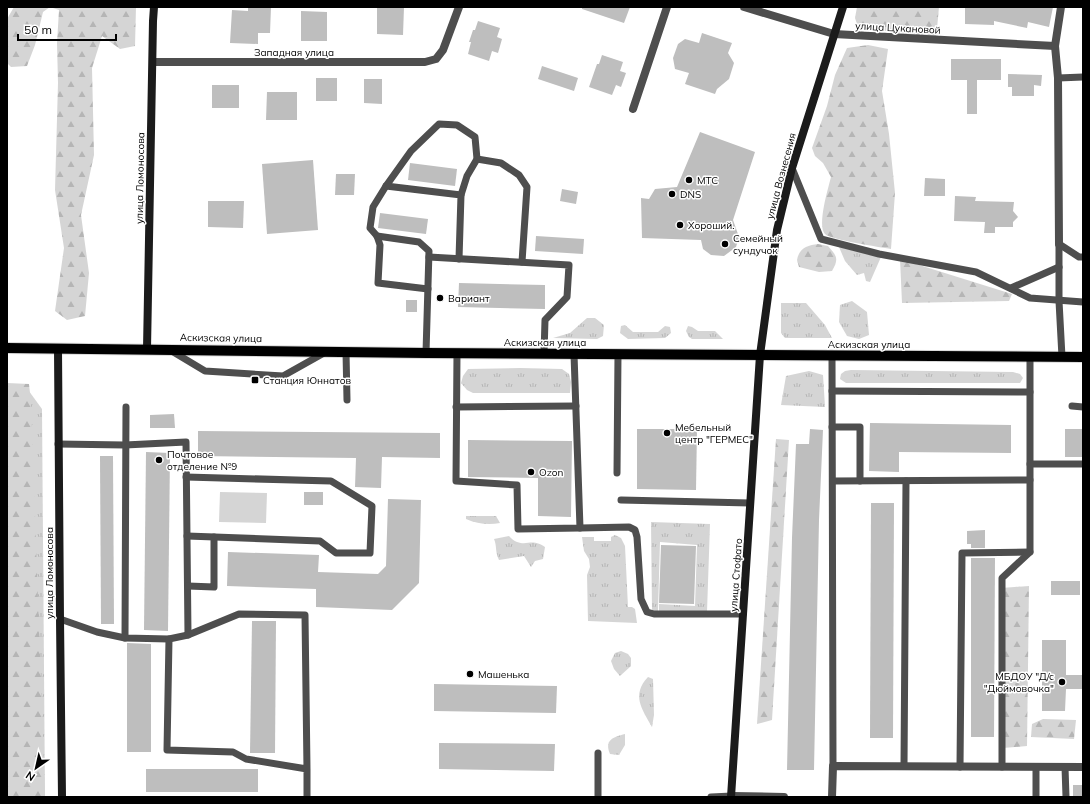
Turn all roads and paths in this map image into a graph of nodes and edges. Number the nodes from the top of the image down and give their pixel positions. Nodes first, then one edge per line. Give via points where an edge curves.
1 (154, 7) edge
2 (459, 7) edge
3 (666, 7) edge
4 (744, 7) edge
5 (843, 7) edge
6 (1061, 7) edge
7 (834, 34) junction
8 (1055, 46) junction
9 (153, 62) junction
10 (1083, 77) edge
11 (1058, 78) junction
12 (633, 109) dead end
13 (477, 159) junction
14 (792, 168) junction
15 (386, 186) junction
16 (461, 195) junction
17 (377, 236) junction
18 (1059, 244) junction
19 (429, 257) junction
20 (1083, 257) edge
21 (459, 259) junction
22 (522, 262) junction
23 (1059, 267) junction
24 (1011, 288) junction
25 (428, 289) junction
26 (1059, 301) junction
27 (1083, 302) edge
28 (7, 348) edge
29 (58, 349) junction
30 (147, 349) junction
31 (168, 349) junction
32 (326, 352) junction
33 (346, 352) junction
34 (426, 353) junction
35 (457, 353) junction
36 (544, 354) junction
37 (574, 354) junction
38 (618, 354) junction
39 (760, 355) junction
40 (832, 356) junction
41 (1030, 357) junction
42 (1062, 357) junction
43 (1083, 358) edge
44 (832, 391) junction
45 (1030, 392) junction
46 (347, 400) dead end
47 (576, 406) junction
48 (1072, 406) dead end
49 (1083, 406) edge
50 (126, 407) dead end
51 (456, 407) junction
52 (832, 428) junction
53 (58, 444) junction
54 (125, 445) junction
55 (1030, 464) junction
56 (1083, 464) edge
57 (617, 473) dead end
58 (186, 477) junction
59 (1030, 480) junction
60 (833, 481) junction
61 (860, 481) junction
62 (906, 481) junction
63 (621, 500) dead end
64 (750, 503) junction
65 (580, 528) junction
66 (187, 536) junction
67 (214, 537) junction
68 (1030, 552) junction
69 (188, 586) junction
70 (743, 614) junction
71 (60, 619) junction
72 (188, 635) junction
73 (125, 638) junction
74 (169, 640) junction
75 (598, 753) dead end
76 (833, 766) junction
77 (904, 766) junction
78 (960, 766) junction
79 (1002, 767) junction
80 (1036, 767) junction
81 (1066, 767) junction
82 (1083, 767) edge
83 (307, 769) junction
84 (62, 797) edge
85 (307, 797) edge
86 (598, 797) edge
87 (711, 797) edge
88 (732, 797) edge
89 (784, 797) edge
90 (832, 797) edge
91 (1036, 797) edge
92 (1066, 797) edge

1 - 9 street, улица Ломоносова
2 - 9 street, Западная улица via 443,50 436,59 425,62
3 - 12 street
4 - 7 street, улица Цукановой
5 - 7 street, улица Вознесения
6 - 8 street
7 - 8 street, улица Цукановой
7 - 14 street, улица Вознесения
8 - 11 street
9 - 30 street, улица Ломоносова
10 - 11 lane
11 - 18 street
13 - 15 lane via 475,138 457,125 439,124 412,152
13 - 16 lane via 467,176
13 - 22 lane via 501,163 519,175 526,187
14 - 24 lane via 821,239 879,254 976,272
14 - 39 street, улица Вознесения via 777,230
15 - 16 lane
15 - 17 lane via 373,207 370,228
16 - 21 lane
17 - 19 lane via 419,242 429,251
17 - 25 lane via 380,245 378,283
18 - 20 lane
18 - 23 lane
19 - 21 lane
19 - 25 lane
21 - 22 lane
22 - 36 lane via 569,265 567,298 545,320
23 - 24 lane
23 - 26 lane
24 - 26 lane via 1030,298
25 - 34 lane
26 - 27 lane
26 - 42 lane
28 - 29 main road, Аскизская улица
29 - 30 main road, Аскизская улица
29 - 53 street, улица Ломоносова
30 - 31 main road, Аскизская улица
31 - 32 main road, Аскизская улица
31 - 32 lane via 205,371 283,376
32 - 33 main road, Аскизская улица
33 - 34 main road, Аскизская улица
33 - 46 lane
34 - 35 main road, Аскизская улица
35 - 36 main road, Аскизская улица
35 - 51 lane
36 - 37 main road, Аскизская улица
37 - 38 main road, Аскизская улица
37 - 47 lane
38 - 39 main road, Аскизская улица
38 - 57 lane
39 - 40 main road, Аскизская улица
39 - 64 street, улица Стофато
40 - 41 main road, Аскизская улица
40 - 44 lane
41 - 42 main road, Аскизская улица
41 - 45 lane
42 - 43 main road, Аскизская улица
44 - 45 lane
44 - 52 lane
45 - 55 lane
47 - 51 lane
47 - 65 lane
48 - 49 lane
50 - 54 lane
51 - 65 lane via 456,481 517,485 518,529
52 - 60 lane
52 - 61 lane via 860,427
53 - 54 lane
53 - 71 street, улица Ломоносова
54 - 58 lane via 186,442
54 - 73 lane
55 - 56 lane
55 - 59 lane
58 - 66 lane
58 - 67 lane via 331,481 372,506 370,553 336,553 320,541
59 - 62 lane
59 - 68 lane
60 - 61 lane
60 - 76 lane
61 - 62 lane
62 - 77 lane
63 - 64 lane
64 - 70 street, улица Стофато
65 - 70 lane via 635,530 641,599 647,612
66 - 67 lane
66 - 69 lane
67 - 69 lane via 214,587
68 - 78 lane via 962,553
68 - 79 lane via 1002,578
69 - 72 lane
70 - 88 street, улица Стофато
71 - 73 lane via 97,632
71 - 84 street, улица Ломоносова
72 - 74 lane
72 - 83 lane via 239,614 305,615
73 - 74 lane
74 - 83 lane via 167,750 233,752 246,758
75 - 86 lane
76 - 77 street
76 - 90 street
77 - 78 street
78 - 79 street
79 - 80 street
80 - 81 street
80 - 91 lane
81 - 82 street
81 - 92 lane
83 - 85 lane
87 - 88 lane
88 - 89 street

